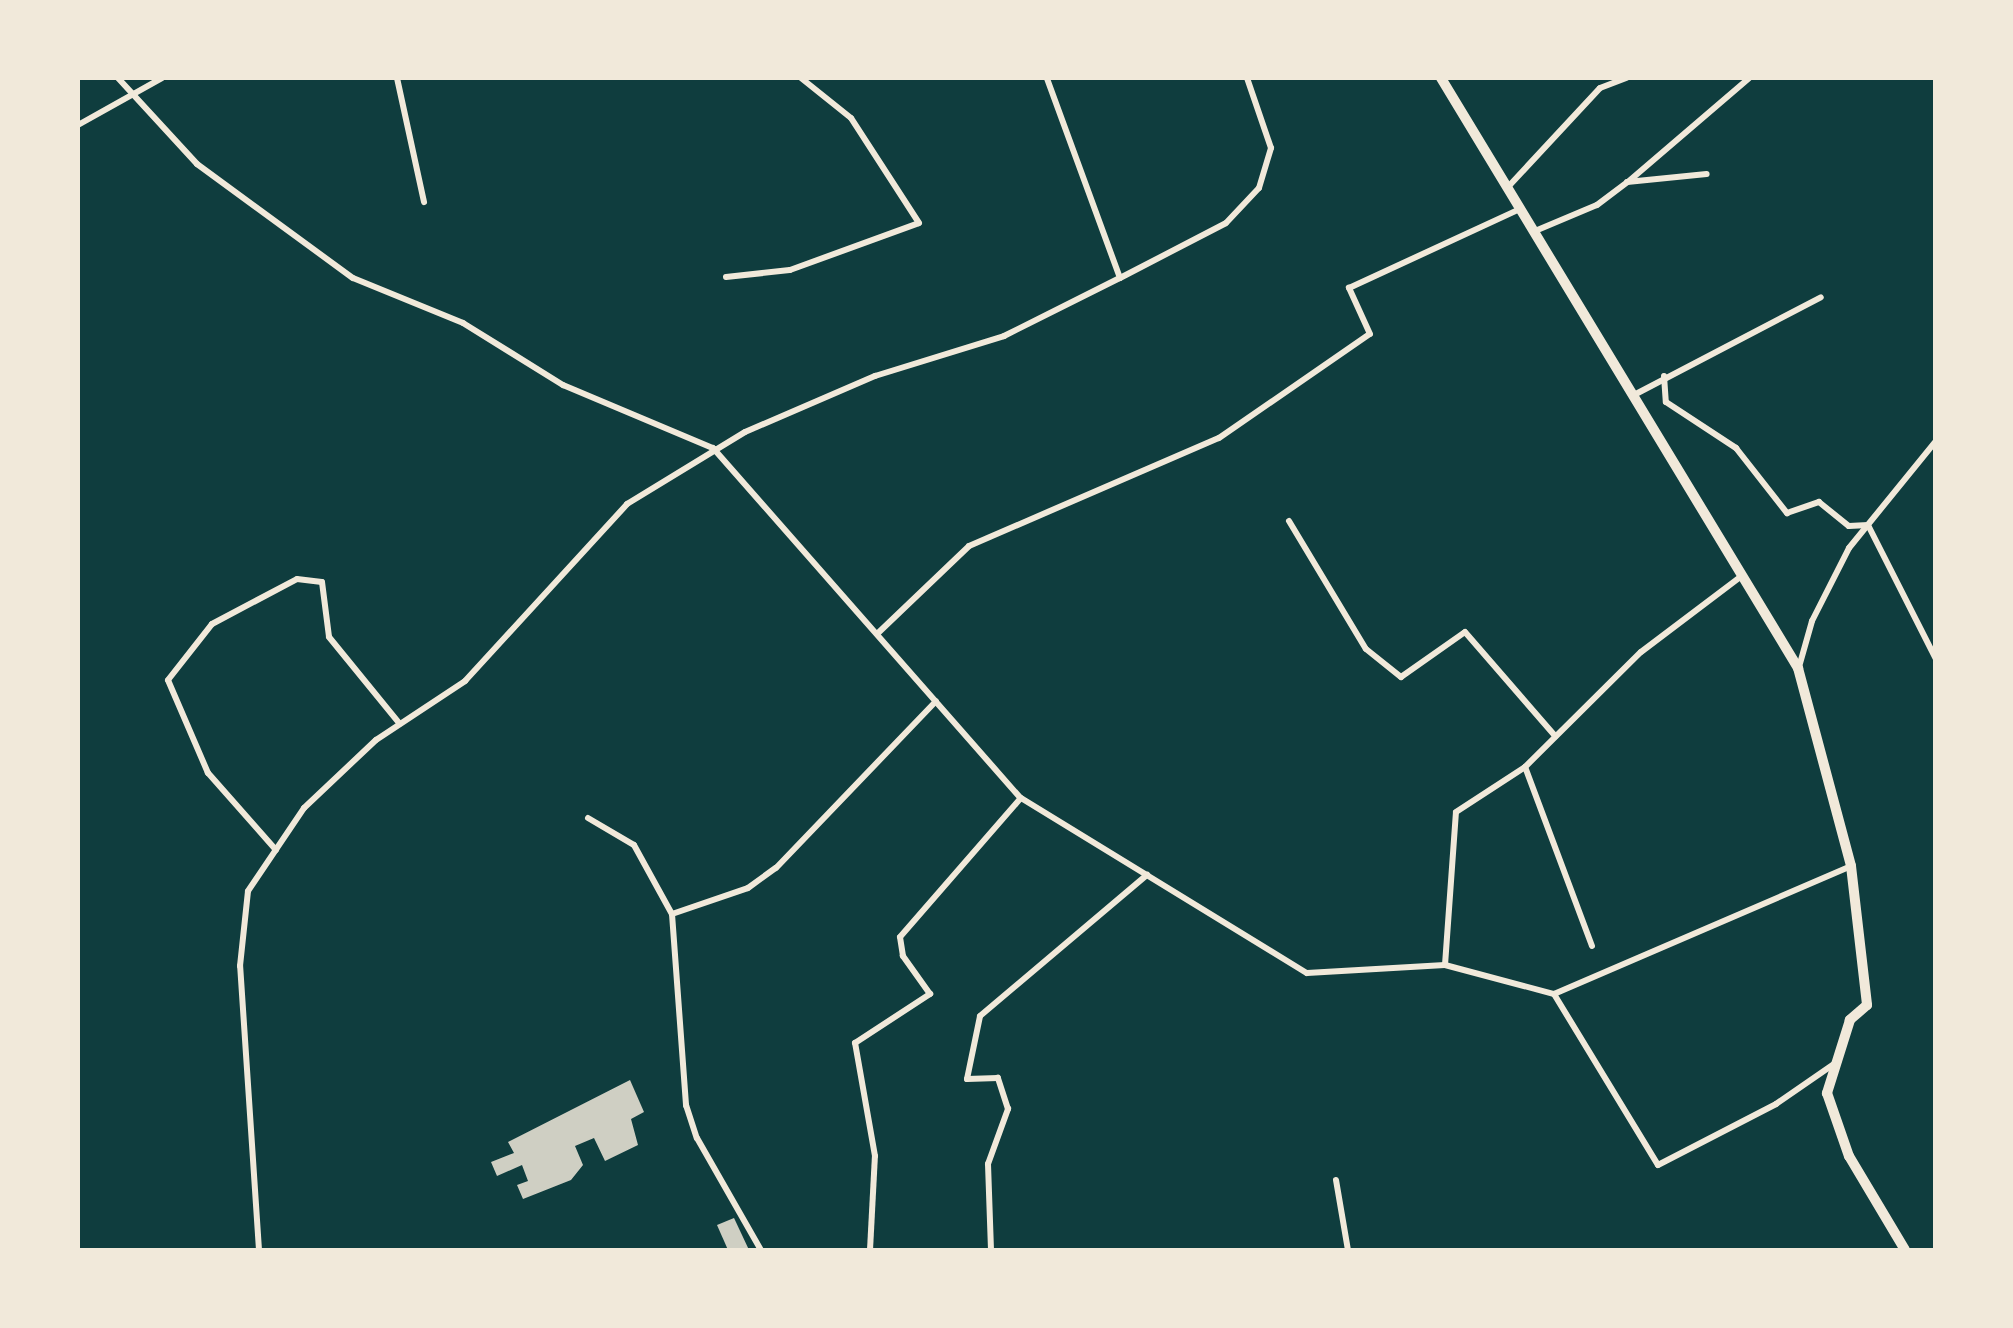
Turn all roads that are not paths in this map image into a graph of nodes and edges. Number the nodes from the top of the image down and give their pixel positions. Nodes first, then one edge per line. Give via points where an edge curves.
1 (118, 78) edge
2 (162, 78) edge
3 (397, 78) edge
4 (801, 78) edge
5 (1047, 78) edge
6 (1247, 78) edge
7 (1441, 78) edge
8 (1626, 78) edge
9 (1749, 78) edge
10 (129, 96) junction
11 (78, 125) edge
12 (1707, 174) dead end
13 (1627, 182) junction
14 (1508, 188) junction
15 (424, 202) dead end
16 (1520, 209) junction
17 (1536, 231) junction
18 (726, 277) dead end
19 (1120, 278) junction
20 (1822, 297) dead end
21 (1664, 376) junction
22 (1632, 397) junction
23 (1936, 441) edge
24 (713, 448) junction
25 (1289, 521) dead end
26 (1868, 525) junction
27 (1739, 578) junction
28 (878, 634) junction
29 (1936, 659) edge
30 (1798, 668) junction
31 (936, 701) junction
32 (400, 724) junction
33 (1555, 736) junction
34 (1524, 766) junction
35 (1021, 798) junction
36 (588, 818) dead end
37 (276, 850) junction
38 (1851, 866) junction
39 (1147, 875) junction
40 (672, 914) junction
41 (1592, 946) dead end
42 (1446, 964) junction
43 (1554, 994) junction
44 (1835, 1063) junction
45 (1336, 1180) dead end
46 (259, 1250) edge
47 (761, 1250) edge
48 (870, 1250) edge
49 (991, 1250) edge
50 (1348, 1250) edge
51 (1905, 1250) edge

1 - 10 street
2 - 10 street
3 - 15 street
4 - 18 street via 851,118 919,222 790,270
5 - 19 street
6 - 19 street via 1271,148 1258,188 1226,223
7 - 14 main road
8 - 14 street via 1600,88
9 - 13 street
10 - 11 street
10 - 24 street via 197,164 352,278 463,323 563,384
12 - 13 street
13 - 17 street via 1597,205
14 - 16 main road
16 - 17 main road
16 - 28 street via 1349,288 1370,334 1219,438 969,546
17 - 22 main road
19 - 24 street via 1004,336 875,376
20 - 21 street
21 - 22 street
21 - 26 street via 1666,402 1736,448 1787,513 1819,502 1850,526
22 - 27 main road
23 - 26 street
24 - 28 street
24 - 32 street via 628,504 465,681
25 - 33 street via 1366,648 1401,677 1465,632
26 - 29 street
26 - 30 street via 1826,590
27 - 30 main road
27 - 33 street via 1641,652
28 - 31 street
30 - 38 main road
31 - 35 street
31 - 40 street via 776,868 748,888
32 - 37 street via 304,808
32 - 37 street via 329,637 322,582 297,579 212,624 168,680 208,773
33 - 34 street
34 - 41 street
34 - 42 street via 1456,812
35 - 39 street
35 - 48 street via 900,938 903,956 930,994 855,1043 875,1156
36 - 40 street via 634,845
37 - 46 street via 248,891 240,966
38 - 43 street
38 - 44 main road via 1867,1005 1850,1020
39 - 42 street via 1307,973
39 - 49 street via 980,1016 967,1079 998,1078 1008,1109 988,1164
40 - 47 street via 686,1104 697,1138
42 - 43 street
43 - 44 street via 1658,1166 1776,1104
44 - 51 main road via 1827,1093 1848,1156
45 - 50 street

